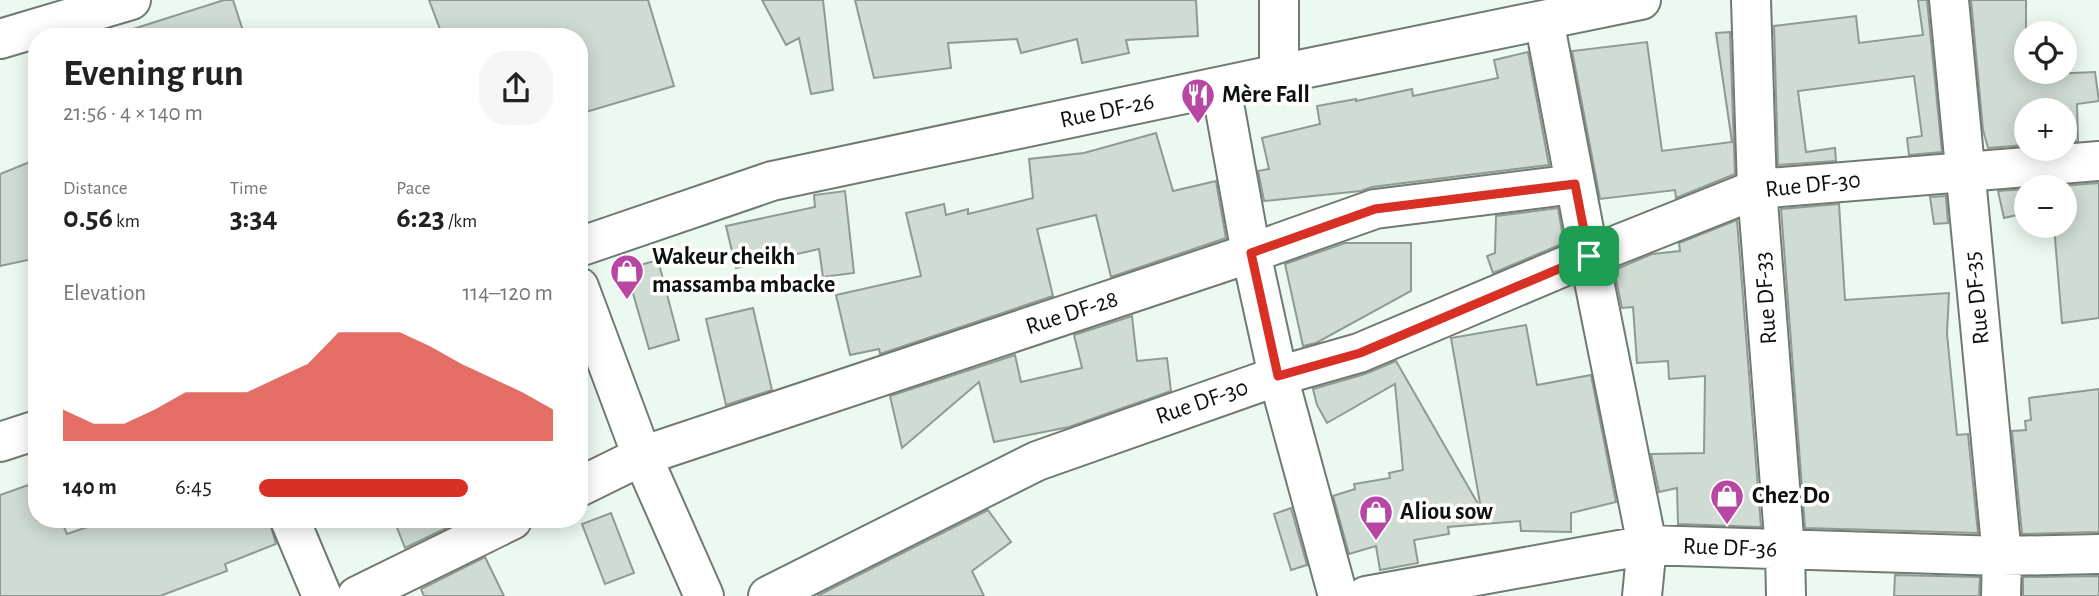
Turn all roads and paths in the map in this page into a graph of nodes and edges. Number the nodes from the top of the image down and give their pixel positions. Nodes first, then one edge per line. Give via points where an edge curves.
1 (131, 0) edge
2 (1279, 0) edge
3 (1642, 0) edge
4 (1751, 0) edge
5 (1950, 0) edge
6 (85, 7) edge
7 (1545, 20) junction
8 (28, 28) edge
9 (29, 28) edge
10 (0, 39) edge
11 (1279, 74) junction
12 (1221, 87) junction
13 (2099, 161) edge
14 (1964, 171) junction
15 (1575, 184) junction
16 (1757, 189) junction
17 (588, 244) edge
18 (1251, 253) junction
19 (1589, 256) junction
20 (588, 311) edge
21 (1278, 376) junction
22 (28, 433) edge
23 (0, 442) edge
24 (642, 456) junction
25 (588, 483) edge
26 (293, 528) edge
27 (496, 528) edge
28 (1647, 545) junction
29 (1785, 550) junction
30 (2099, 554) edge
31 (2002, 556) junction
32 (323, 596) edge
33 (357, 596) edge
34 (704, 596) edge
35 (768, 596) edge
36 (1338, 596) edge
37 (1366, 596) edge
38 (1642, 596) edge
39 (1786, 596) edge
40 (2001, 596) edge

1 - 6 street
2 - 11 street
3 - 7 street, Rue DF-26
4 - 16 street, Rue DF-33
5 - 14 street, Rue DF-35
6 - 9 street
7 - 11 street, Rue DF-26
7 - 15 street
8 - 10 street
11 - 12 street, Rue DF-26
12 - 17 street, Rue DF-26 via 772,181
12 - 18 street
13 - 14 street, Rue DF-30
14 - 16 street, Rue DF-30
14 - 31 street, Rue DF-35
15 - 18 street, Rue DF-28 via 1375,209
15 - 19 street
16 - 19 street, Rue DF-30
16 - 29 street, Rue DF-33
18 - 21 street
18 - 24 street, Rue DF-28
19 - 21 street, Rue DF-30 via 1360,353
19 - 28 street
20 - 24 street
21 - 35 street, Rue DF-30 via 1037,461
21 - 36 street
22 - 23 street
24 - 25 street, Rue DF-28
24 - 34 street
26 - 32 street
27 - 33 street
28 - 29 street, Rue DF-36
28 - 37 street, Rue DF-36
28 - 38 street
29 - 31 street, Rue DF-36
29 - 39 street, Rue DF-33
30 - 31 street, Rue DF-36
31 - 40 street, Rue DF-35

